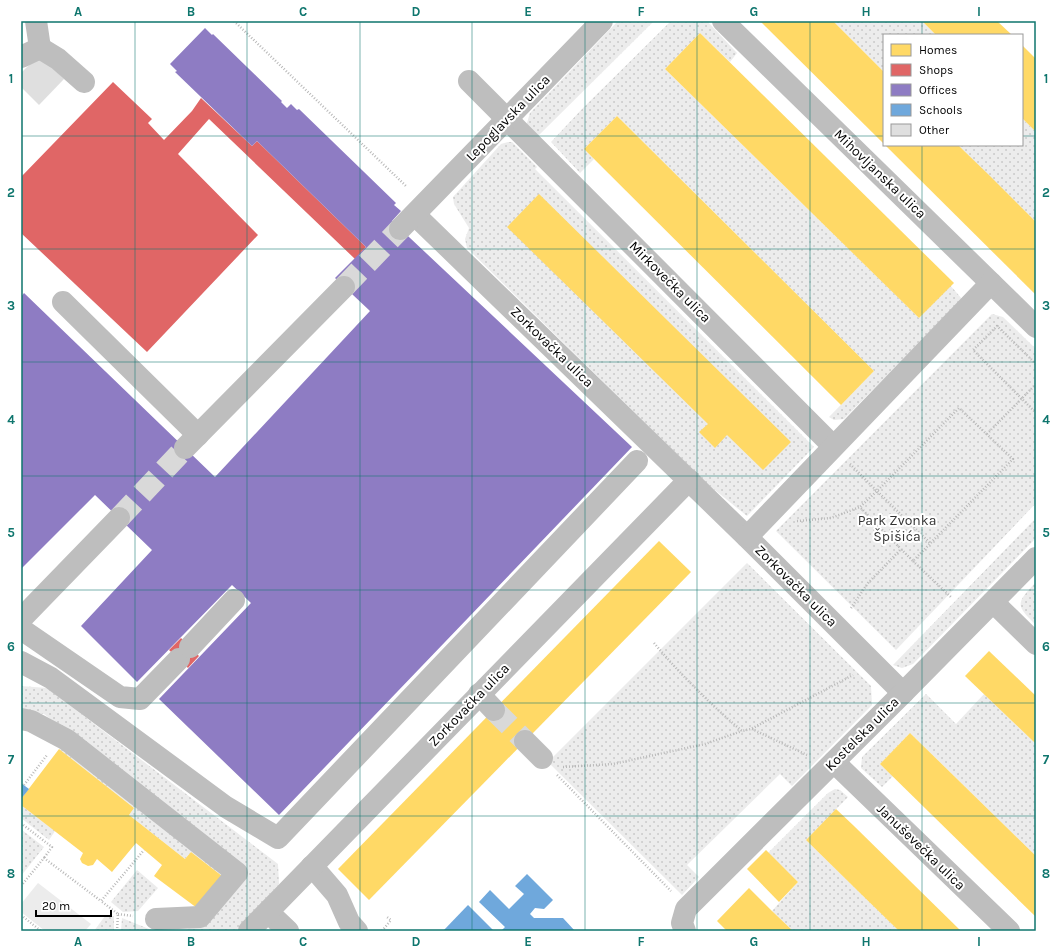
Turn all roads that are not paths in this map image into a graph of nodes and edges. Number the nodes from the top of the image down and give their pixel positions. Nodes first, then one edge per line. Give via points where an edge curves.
1 (36, 21) edge
2 (602, 21) edge
3 (723, 21) edge
4 (31, 53) edge
5 (469, 81) dead end
6 (84, 82) dead end
7 (508, 118) junction
8 (408, 222) joint
9 (991, 283) junction
10 (344, 287) tunnel mouth
11 (63, 302) dead end
12 (1036, 327) edge
13 (833, 446) junction
14 (637, 460) dead end
15 (689, 480) junction
16 (119, 518) tunnel mouth
17 (747, 537) junction
18 (1036, 558) edge
19 (234, 600) dead end
20 (993, 602) junction
21 (21, 619) edge
22 (21, 629) edge
23 (1036, 644) edge
24 (21, 662) edge
25 (903, 693) junction
26 (21, 719) edge
27 (525, 741) tunnel mouth
28 (546, 763) road end
29 (831, 766) junction
30 (312, 866) junction
31 (268, 912) junction
32 (156, 919) dead end
33 (249, 931) edge
34 (288, 931) edge
35 (357, 931) edge
36 (685, 931) edge
37 (1009, 931) edge

1 - 4 street
2 - 7 street, Lepoglavska ulica
3 - 9 street, Mihovljanska ulica
4 - 6 street via 58,59
5 - 7 street, Mirkovečka ulica
7 - 8 street, Lepoglavska ulica
7 - 13 street, Mirkovečka ulica
8 - 15 street, Zorkovačka ulica
9 - 12 street, Mihovljanska ulica
9 - 13 street
10 - 11 street via 192,442
13 - 17 street
14 - 24 street via 278,838 226,807 51,678
15 - 17 street, Zorkovačka ulica
15 - 30 street, Zorkovačka ulica via 487,702
16 - 21 street
17 - 25 street, Zorkovačka ulica
18 - 20 street, Kostelska ulica
19 - 22 street via 140,699 120,697
20 - 23 street
20 - 25 street, Kostelska ulica
25 - 29 street, Kostelska ulica
26 - 32 street via 31,721 61,737 237,872 200,917
27 - 28 street
29 - 36 street, Kostelska ulica via 686,909 682,923
29 - 37 street, Januševečka ulica
30 - 31 street, Zorkovačka ulica
30 - 35 street via 337,895 349,922
31 - 33 street, Zorkovačka ulica
31 - 34 street

